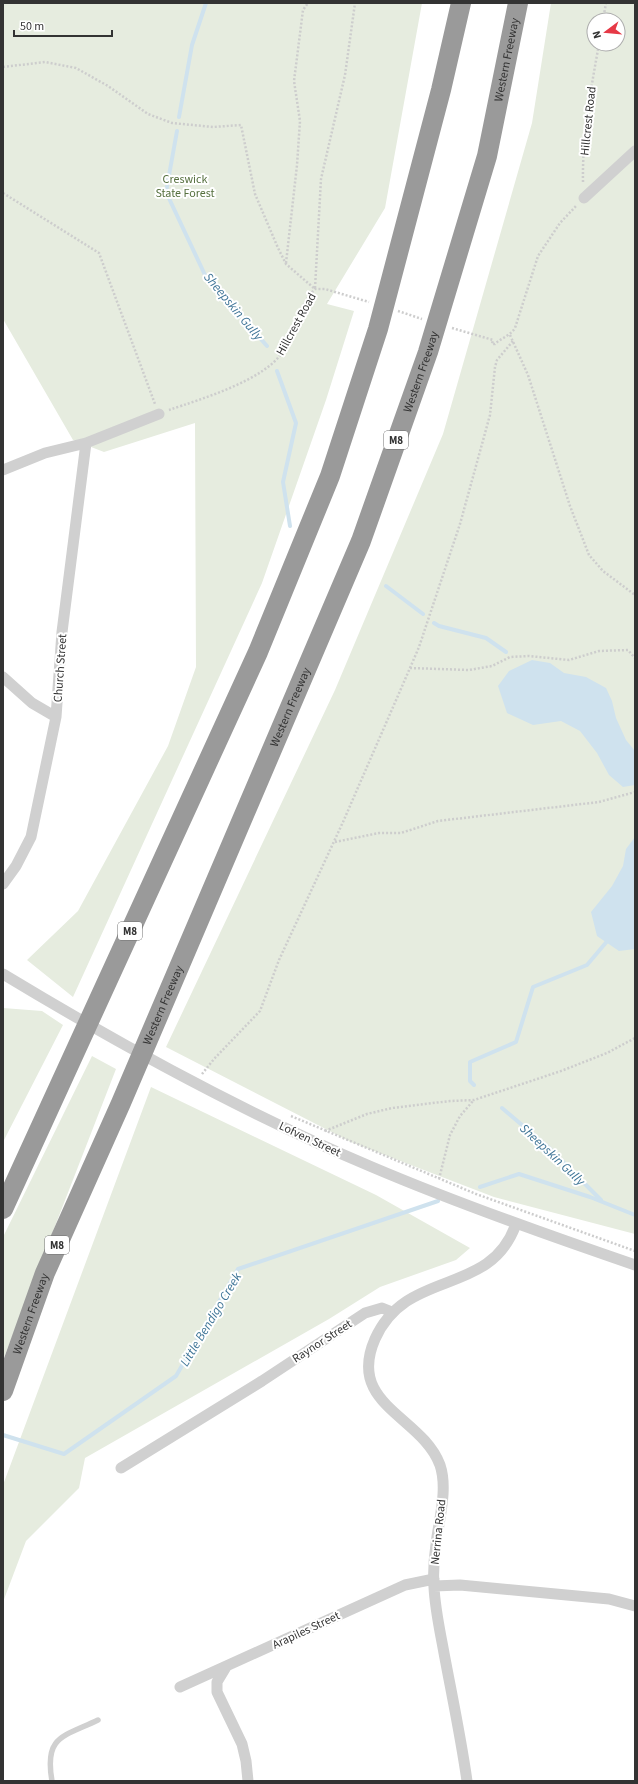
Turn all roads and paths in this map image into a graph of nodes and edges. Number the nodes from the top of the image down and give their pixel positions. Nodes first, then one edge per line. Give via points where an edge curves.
1 (308, 3) edge
2 (355, 3) edge
3 (461, 3) edge
4 (518, 3) edge
5 (598, 52) edge
6 (3, 67) edge
7 (635, 151) edge
8 (3, 193) edge
9 (584, 198) junction
10 (286, 264) junction
11 (315, 289) junction
12 (376, 304) dead end
13 (391, 309) dead end
14 (429, 321) dead end
15 (452, 328) dead end
16 (510, 335) junction
17 (513, 341) junction
18 (159, 414) junction
19 (86, 443) junction
20 (3, 470) edge
21 (635, 595) edge
22 (635, 658) edge
23 (410, 668) junction
24 (3, 677) edge
25 (56, 717) junction
26 (635, 792) edge
27 (334, 842) junction
28 (3, 884) edge
29 (3, 974) edge
30 (635, 1038) edge
31 (196, 1072) dead end
32 (208, 1078) dead end
33 (200, 1079) junction
34 (474, 1100) junction
35 (289, 1115) dead end
36 (324, 1131) junction
37 (316, 1142) junction
38 (439, 1178) junction
39 (435, 1193) junction
40 (3, 1209) edge
41 (516, 1224) junction
42 (635, 1251) edge
43 (635, 1265) edge
44 (392, 1312) junction
45 (3, 1391) edge
46 (122, 1468) dead end
47 (434, 1582) junction
48 (635, 1606) edge
49 (226, 1667) junction
50 (180, 1687) dead end
51 (98, 1720) dead end
52 (52, 1781) edge
53 (248, 1781) edge
54 (467, 1781) edge

1 - 10 path via 303,10 294,81 300,121
2 - 11 path via 345,76 321,179
3 - 40 highway, M8 via 441,90 378,329 330,476 258,652
4 - 45 highway, Western Freeway / M8 via 487,156 428,352 361,541 45,1274
5 - 9 path, Hillcrest Road via 584,156
6 - 10 path via 45,62 76,68 108,86 148,114 172,123 213,127 241,125 255,194
7 - 9 street
8 - 18 path via 99,253
9 - 16 path via 560,223 538,256 515,328
10 - 11 path
11 - 12 path, Hillcrest Road via 331,290
11 - 18 path, Hillcrest Road via 306,299 283,351 267,368 230,387
13 - 14 path
15 - 16 path via 493,340 492,344
16 - 17 path
17 - 21 path via 528,375 570,506 589,555 603,571
17 - 23 path via 496,364 490,415 460,524
18 - 19 street
19 - 20 street via 45,453
19 - 25 street, Church Street via 62,632
22 - 23 path via 628,650 599,651 569,660 528,656 510,658 492,666 469,670
23 - 27 path
24 - 25 street via 32,703
25 - 28 street, Church Street via 31,837
26 - 27 path via 599,802 438,820 401,833 379,832
27 - 33 path via 279,960 260,1011 214,1059
29 - 33 street, Lofven Street via 173,1071
30 - 34 path via 607,1053 562,1071
31 - 33 path
32 - 33 path
33 - 37 street, Lofven Street
34 - 36 path via 392,1108 367,1114
34 - 38 path via 460,1116 450,1135
35 - 36 path
36 - 37 path
36 - 38 path
37 - 39 street, Lofven Street
38 - 39 path
38 - 42 path via 476,1194
39 - 41 street, Lofven Street
41 - 43 street, Lofven Street
41 - 44 street via 505,1247 485,1266 419,1293
44 - 46 street, Raynor Street via 382,1308 366,1313
44 - 47 street, Nerrina Road via 374,1342 370,1360 370,1380 379,1398 428,1445 441,1468 442,1492
47 - 48 street, Arapiles Street via 609,1599
47 - 49 street, Arapiles Street via 405,1585
47 - 54 street, Nerrina Road via 437,1616
49 - 50 street, Arapiles Street
49 - 53 street via 217,1682 217,1692 242,1744
51 - 52 lane via 54,1744 50,1755

